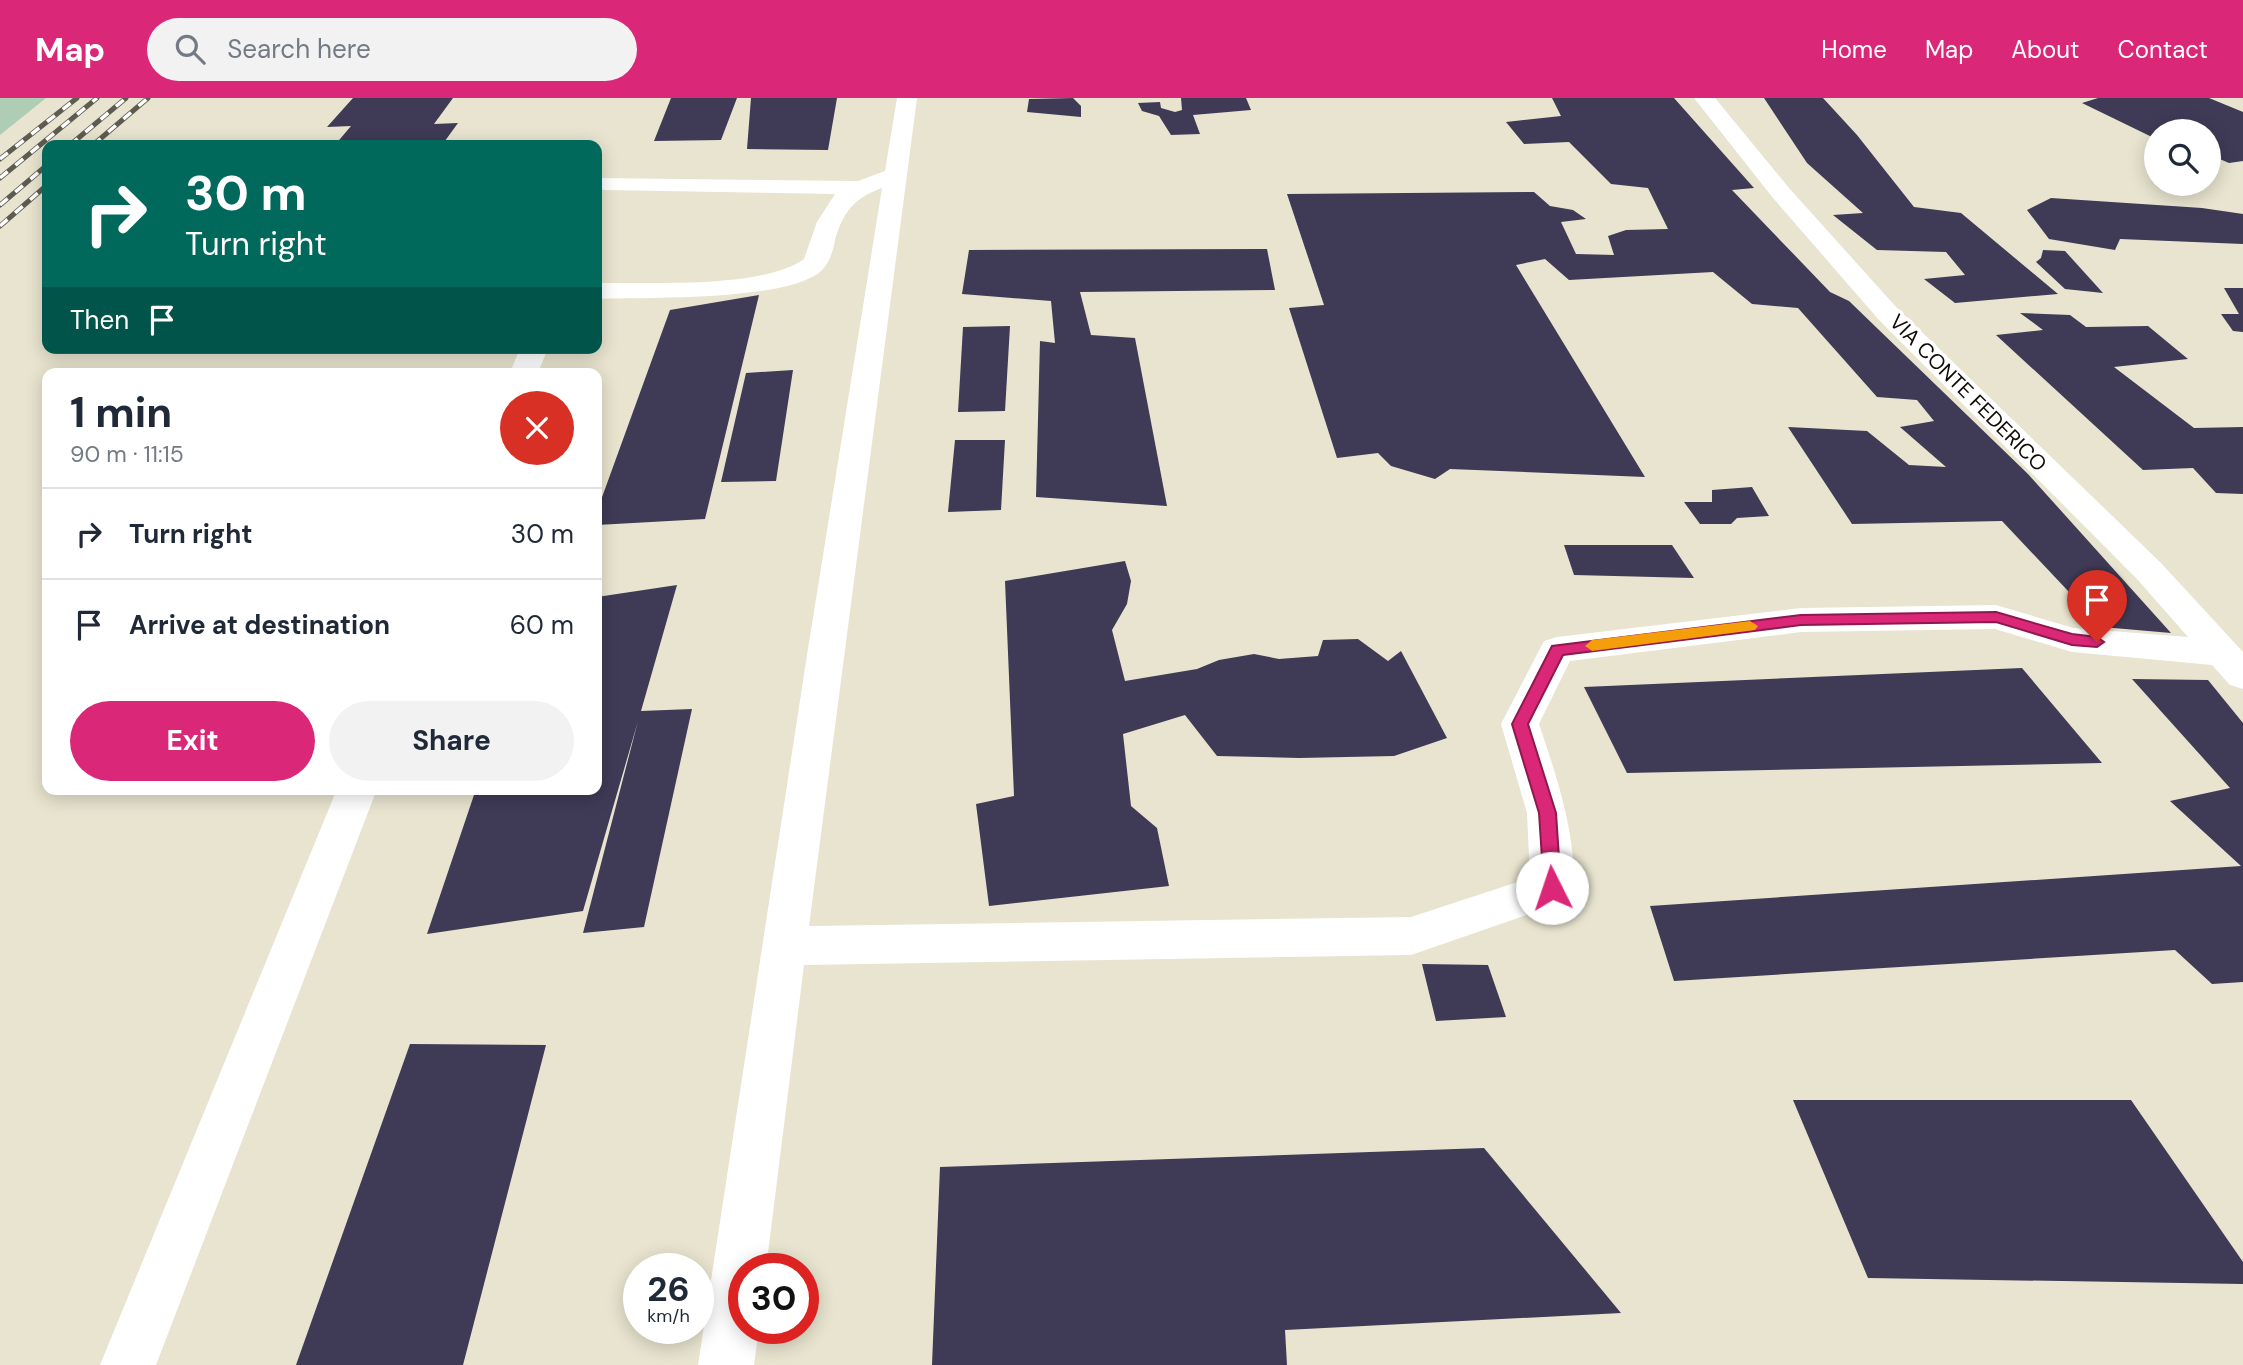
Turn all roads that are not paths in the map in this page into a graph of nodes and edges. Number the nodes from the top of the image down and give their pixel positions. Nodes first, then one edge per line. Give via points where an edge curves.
1 (907, 98) edge
2 (1704, 98) edge
3 (878, 182) junction
4 (604, 183) dead end
5 (602, 291) edge
6 (2232, 664) edge
7 (354, 795) edge
8 (784, 946) junction
9 (128, 1365) edge
10 (726, 1365) edge

1 - 3 street
2 - 6 street, VIA CONTE FEDERICO via 1888,314 2149,571
3 - 4 street
3 - 5 street via 836,204 817,259 801,275 761,283
3 - 8 street
6 - 8 street via 2072,640 1996,617 1801,620 1558,650 1520,724 1547,813 1552,888 1411,936
7 - 9 street
8 - 10 street

